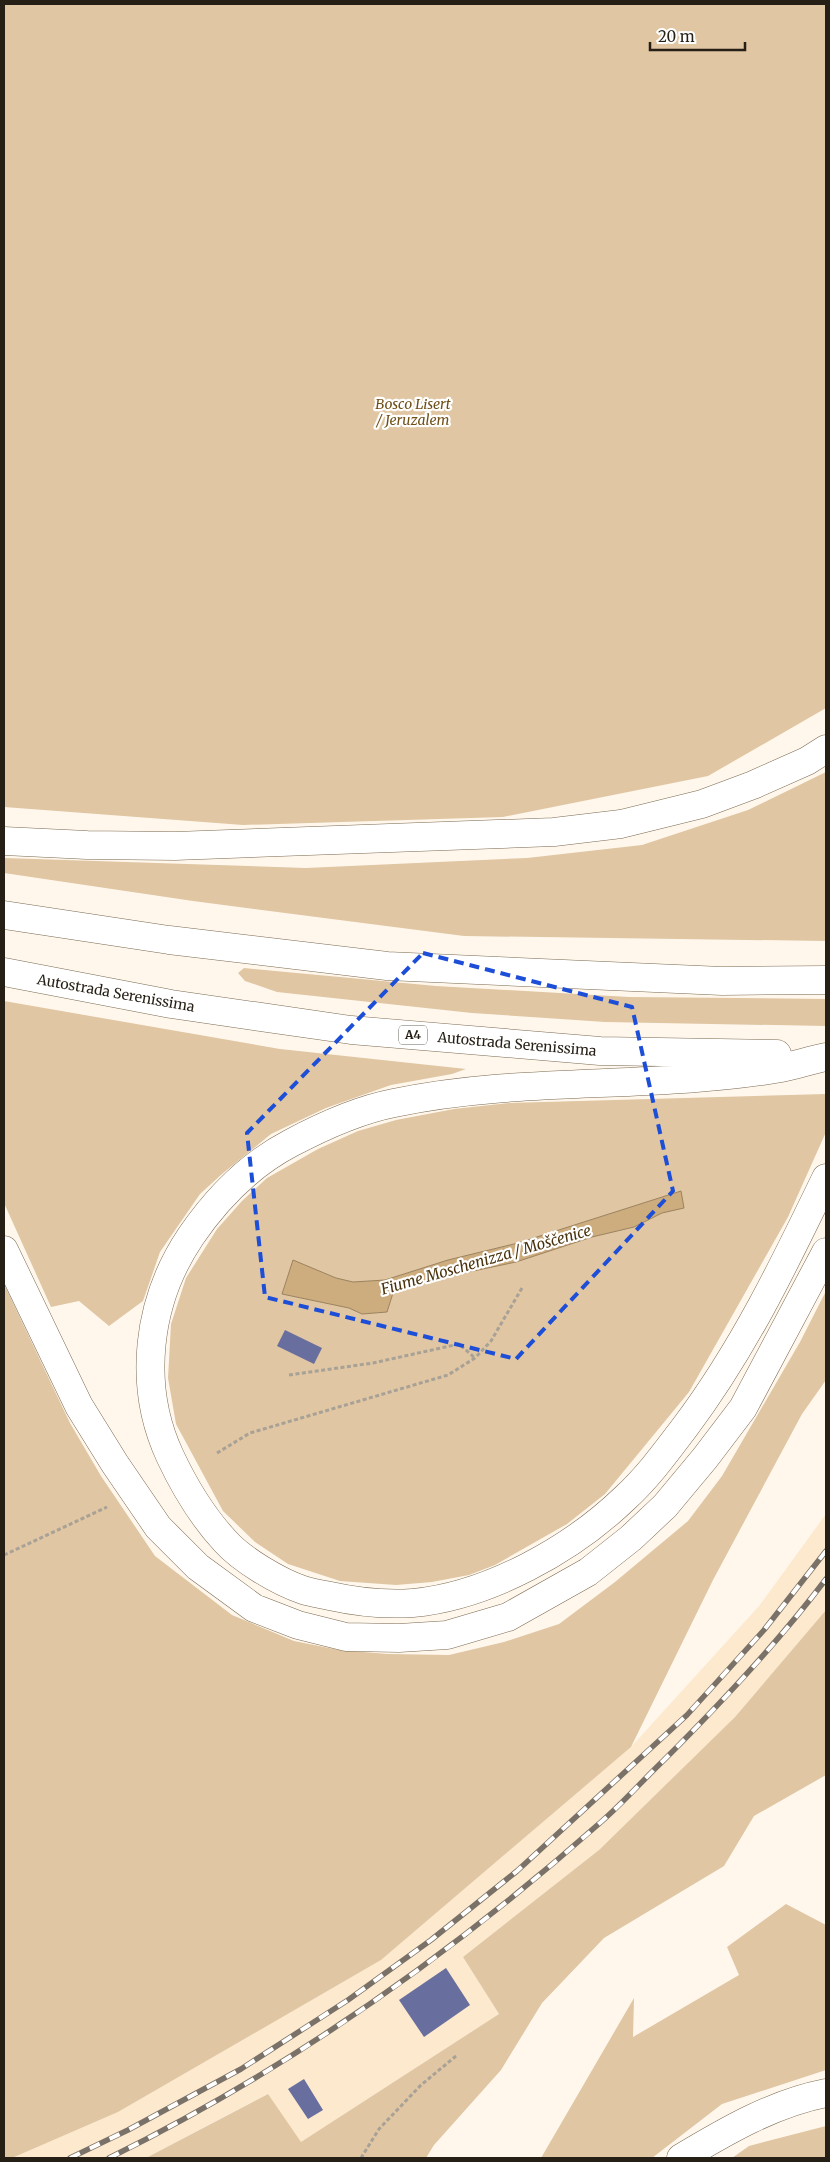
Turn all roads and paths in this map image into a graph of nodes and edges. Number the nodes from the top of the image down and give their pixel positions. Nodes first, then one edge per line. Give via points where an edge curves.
1 (826, 749) edge
2 (4, 841) edge
3 (4, 915) edge
4 (4, 972) edge
5 (826, 980) edge
6 (826, 1056) edge
7 (826, 1178) edge
8 (4, 1250) edge
9 (826, 1252) edge
10 (522, 1288) dead end
11 (476, 1358) junction
12 (290, 1375) dead end
13 (217, 1453) dead end
14 (108, 1506) dead end
15 (4, 1555) edge
16 (456, 2056) dead end
17 (826, 2093) edge
18 (360, 2158) edge
19 (681, 2158) edge

1 - 2 main road via 762,781 702,804 621,824 554,832 175,846
3 - 5 main road via 170,940 387,966 722,981
4 - 6 main road, Autostrada Serenissima / A4 via 171,1004 351,1030 600,1051
6 - 7 main road via 782,1068 687,1079 493,1088 393,1103 343,1118 286,1145 242,1176 212,1206 171,1269 160,1300 150,1348 152,1407 162,1439 187,1493 228,1545 265,1572 302,1590 370,1603 415,1603 466,1592 515,1574 592,1526 625,1498 660,1461 741,1345
8 - 9 main road via 79,1406 158,1528 198,1567 254,1608 298,1625 346,1637 399,1638 447,1634 508,1617 588,1572 631,1538 706,1458 743,1408
10 - 11 path via 491,1341
11 - 12 path via 459,1344 373,1363
11 - 13 path via 448,1375 250,1433
14 - 15 path
16 - 18 path via 379,2129
17 - 19 main road via 735,2126

